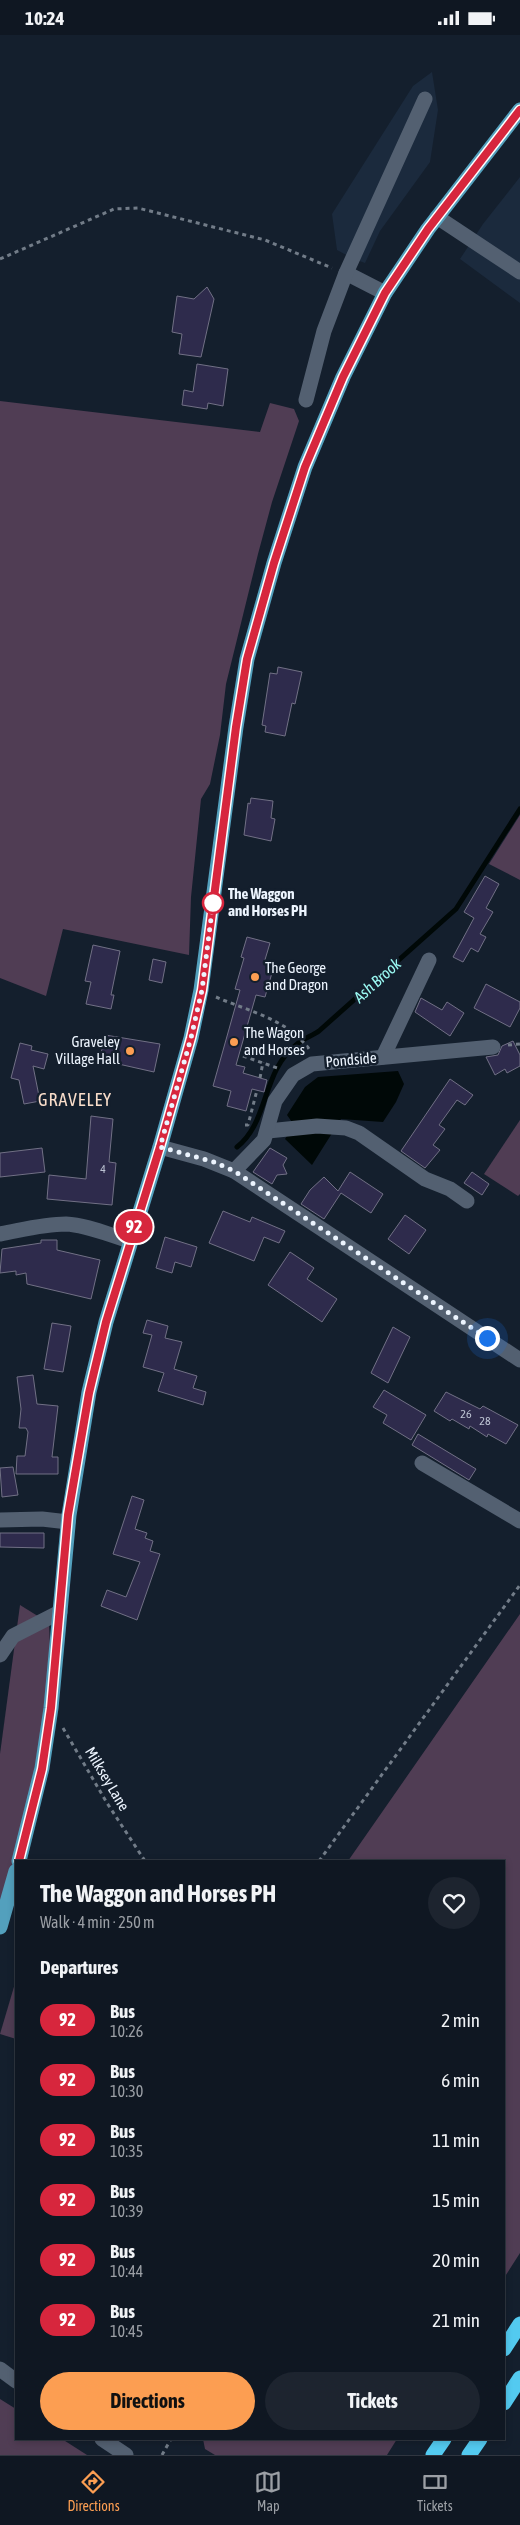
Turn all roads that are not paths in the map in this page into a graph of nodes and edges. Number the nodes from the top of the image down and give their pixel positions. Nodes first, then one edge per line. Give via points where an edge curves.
1 (425, 99) dead end
2 (520, 110) edge
3 (437, 217) junction
4 (520, 272) edge
5 (346, 273) junction
6 (385, 293) junction
7 (306, 400) dead end
8 (429, 961) dead end
9 (493, 1047) dead end
10 (384, 1057) junction
11 (268, 1131) junction
12 (160, 1147) junction
13 (234, 1171) junction
14 (467, 1201) dead end
15 (0, 1234) edge
16 (130, 1241) junction
17 (520, 1360) edge
18 (422, 1463) dead end
19 (0, 1520) edge
20 (520, 1521) edge
21 (68, 1522) junction
22 (60, 1611) junction
23 (0, 1655) edge
24 (19, 1860) edge
25 (15, 1874) edge
26 (0, 1927) edge
27 (520, 2324) edge
28 (505, 2347) edge
29 (0, 2369) edge
30 (520, 2378) edge
31 (15, 2380) edge
32 (505, 2401) edge
33 (104, 2440) edge
34 (443, 2440) edge
35 (479, 2440) edge
36 (126, 2455) edge
37 (433, 2455) edge
38 (469, 2455) edge

1 - 5 street
2 - 3 main road
3 - 4 street
3 - 6 main road
5 - 6 street
5 - 7 street via 324,331
6 - 12 main road via 343,377 305,467 247,659 202,990
8 - 10 street
9 - 10 street, Pondside
10 - 11 street, Pondside via 312,1064 298,1071 275,1101
11 - 13 street, Pondside via 264,1140
11 - 14 street via 289,1127 346,1128 359,1133 425,1179 450,1189
12 - 13 street
12 - 16 main road
13 - 17 street
15 - 16 street via 67,1224
16 - 21 main road via 89,1393
18 - 20 street
19 - 21 street
21 - 22 main road
22 - 23 street via 13,1636
22 - 24 main road via 51,1708 40,1778
25 - 26 main road
27 - 28 highway
29 - 31 street
30 - 32 highway
33 - 36 street
34 - 37 highway
35 - 38 highway

